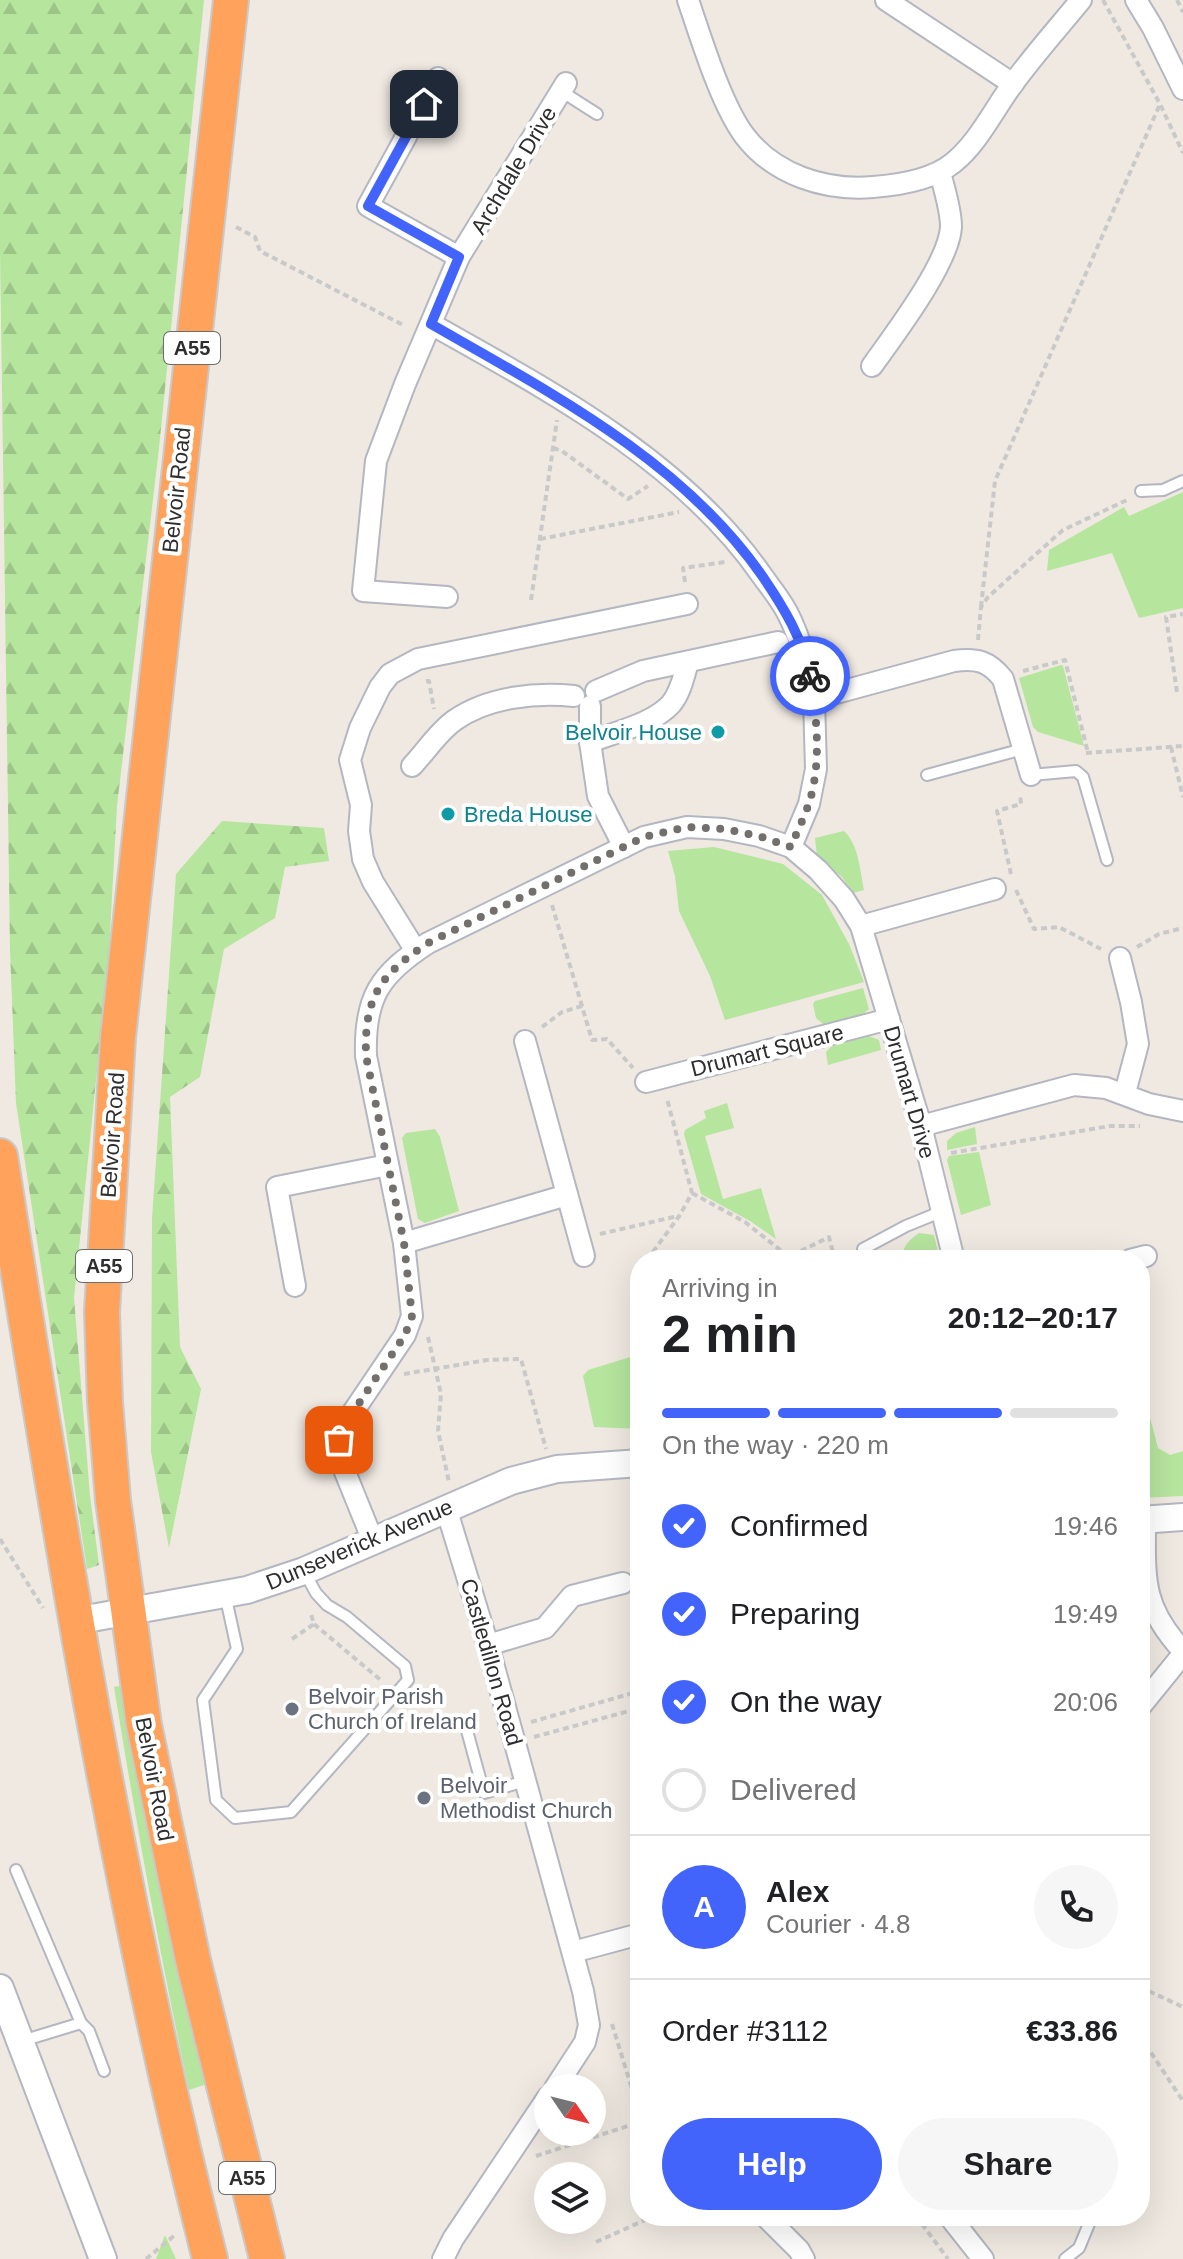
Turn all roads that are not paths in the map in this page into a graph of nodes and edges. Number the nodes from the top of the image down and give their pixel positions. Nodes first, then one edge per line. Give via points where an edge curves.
1 (231, 0) edge
2 (688, 0) edge
3 (886, 0) edge
4 (1081, 0) edge
5 (1136, 0) edge
6 (438, 78) dead end
7 (1013, 84) junction
8 (564, 87) joint
9 (1183, 89) edge
10 (597, 114) dead end
11 (940, 172) junction
12 (459, 257) junction
13 (428, 330) junction
14 (872, 366) dead end
15 (1183, 481) edge
16 (1141, 491) road end
17 (447, 597) dead end
18 (687, 604) road end
19 (778, 642) dead end
20 (688, 662) junction
21 (587, 698) junction
22 (814, 699) junction
23 (590, 742) junction
24 (1023, 749) junction
25 (412, 766) dead end
26 (927, 775) dead end
27 (1031, 775) joint
28 (624, 847) junction
29 (791, 847) junction
30 (1107, 860) dead end
31 (995, 889) dead end
32 (861, 926) junction
33 (416, 951) junction
34 (1120, 958) road end
35 (889, 1019) junction
36 (525, 1041) road end
37 (654, 1080) road end
38 (1125, 1093) junction
39 (1183, 1111) edge
40 (921, 1126) junction
41 (0, 1156) edge
42 (388, 1165) junction
43 (567, 1195) junction
44 (943, 1211) junction
45 (404, 1243) junction
46 (582, 1247) road end
47 (863, 1249) dead end
48 (952, 1250) edge
49 (295, 1286) dead end
50 (630, 1463) edge
51 (450, 1506) junction
52 (1183, 1517) edge
53 (1150, 1519) edge
54 (373, 1541) junction
55 (304, 1571) junction
56 (623, 1583) dead end
57 (225, 1594) junction
58 (1150, 1601) edge
59 (127, 1613) junction
60 (75, 1621) junction
61 (488, 1645) junction
62 (1183, 1652) edge
63 (1150, 1694) edge
64 (466, 1727) dead end
65 (525, 1781) junction
66 (16, 1870) dead end
67 (630, 1937) edge
68 (573, 1952) junction
69 (0, 1988) edge
70 (81, 2023) junction
71 (20, 2041) junction
72 (104, 2071) dead end
73 (564, 2074) edge
74 (534, 2118) edge
75 (775, 2226) edge
76 (957, 2226) edge
77 (1088, 2226) edge
78 (265, 2256) edge
79 (103, 2259) edge
80 (210, 2259) edge
81 (443, 2259) edge
82 (804, 2259) edge
83 (983, 2259) edge
84 (1065, 2259) edge

1 - 59 highway, Belvoir Road / A55 via 109,1160 102,1312 105,1402
2 - 11 street via 730,109 762,155 817,184 848,189 899,185
3 - 7 street
4 - 7 street
5 - 9 street
6 - 12 street, Archdale Drive via 368,206
7 - 11 street via 972,143
8 - 10 lane
8 - 12 street, Archdale Drive
11 - 14 street via 951,228 942,258
12 - 13 street, Archdale Drive
13 - 17 street, Archdale Drive via 376,461 363,591
13 - 22 street via 560,398 659,468 715,516 787,611 806,658
15 - 16 lane via 1163,490
18 - 33 street via 418,659 390,674 360,728 350,760 361,805 360,844 373,882
19 - 20 street
20 - 21 street via 643,671
20 - 23 street via 671,704 651,718
21 - 23 street
21 - 25 street via 545,693 479,706 453,721
22 - 24 street via 954,661 976,660 994,667 1001,677
22 - 29 street via 816,769 809,804
23 - 28 street via 598,796
24 - 26 lane
24 - 27 street
27 - 30 lane via 1076,771 1083,777
28 - 29 street, Drumart Drive via 687,827 735,831
28 - 33 street, Drumart Drive
29 - 32 street, Drumart Drive via 835,889
31 - 32 street
32 - 35 street, Drumart Drive
33 - 42 street, Drumart Drive via 381,982 365,1028
34 - 38 street via 1138,1044
35 - 37 street, Drumart Square
35 - 40 street, Drumart Drive
36 - 43 street
38 - 39 street
38 - 40 street via 1074,1085
40 - 44 street, Drumart Drive
41 - 60 highway, A55
42 - 45 street, Drumart Drive
42 - 49 street via 277,1187
43 - 45 street
43 - 46 street
44 - 47 lane
44 - 48 street, Drumart Drive
45 - 54 street, Drumart Drive via 412,1316 339,1440 343,1467
50 - 51 street, Dunseverick Avenue via 552,1470
51 - 54 street, Dunseverick Avenue
51 - 61 street, Castledillon Road
52 - 53 street
54 - 55 street, Dunseverick Avenue
55 - 57 street, Dunseverick Avenue
55 - 57 lane via 327,1605 405,1666 408,1680 291,1812 235,1818 216,1800 203,1700 237,1649
56 - 61 street via 572,1596 545,1628
57 - 59 street, Dunseverick Avenue
58 - 62 street via 1166,1633
59 - 60 street, Dunseverick Avenue
59 - 78 highway, Belvoir Road / A55 via 167,1844
60 - 80 highway, A55 via 174,2118
61 - 65 street, Castledillon Road
62 - 63 street
64 - 65 lane via 484,1793
65 - 68 street, Castledillon Road
66 - 70 lane
67 - 68 street
68 - 73 street, Castledillon Road via 589,2025 585,2042
69 - 71 street
70 - 71 lane
70 - 72 lane
71 - 79 street
74 - 81 street
75 - 82 street
76 - 83 street
77 - 84 lane via 1079,2248

